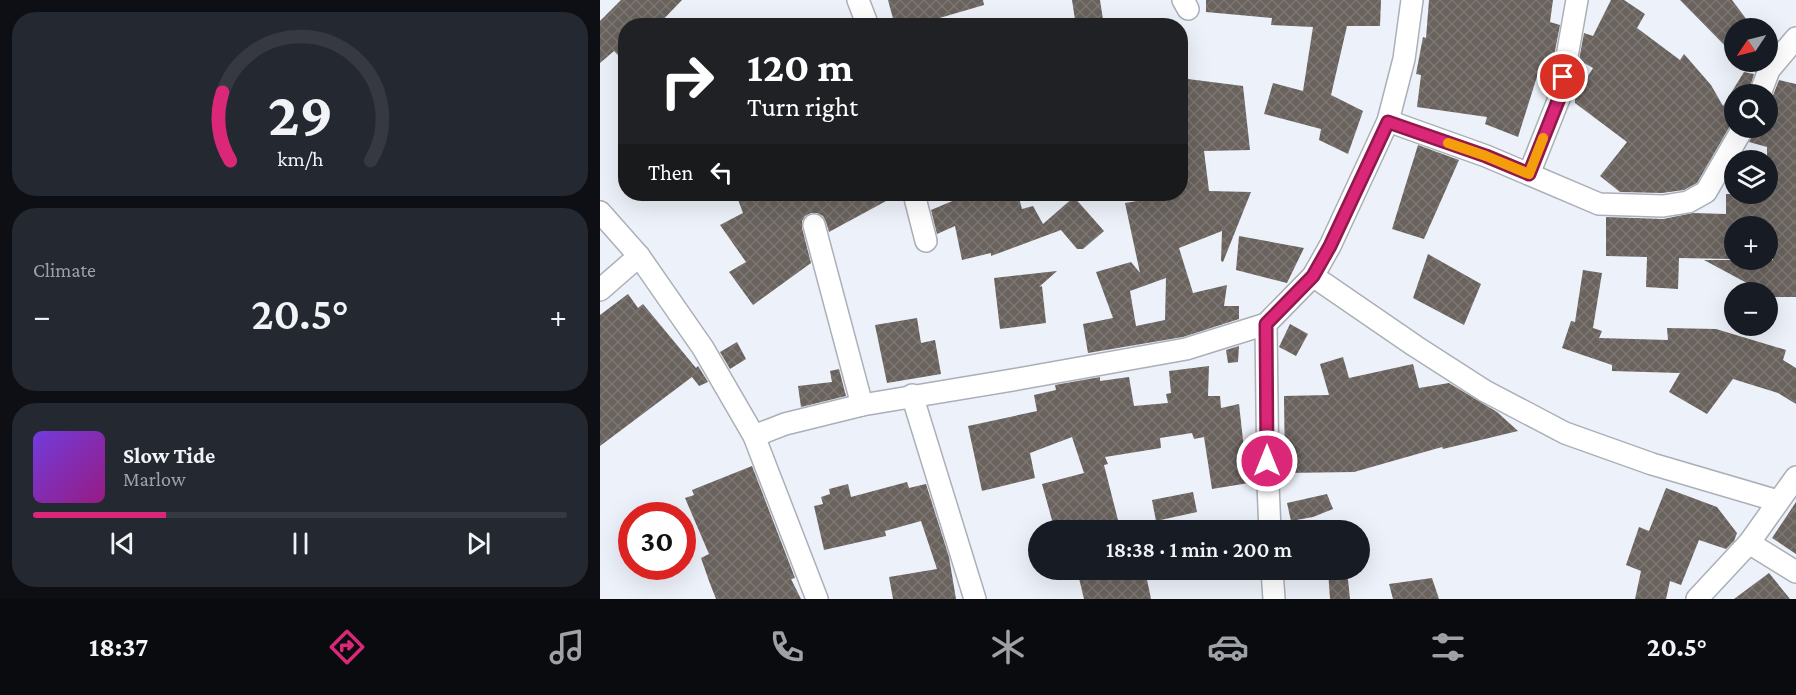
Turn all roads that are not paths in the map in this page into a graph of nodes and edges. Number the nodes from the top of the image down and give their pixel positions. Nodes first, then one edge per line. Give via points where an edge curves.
1 (858, 0) edge
2 (1412, 0) edge
3 (1577, 0) edge
4 (865, 18) edge
5 (1796, 38) edge
6 (1764, 84) edge
7 (1388, 122) junction
8 (1737, 138) edge
9 (1529, 174) junction
10 (916, 201) edge
11 (600, 212) edge
12 (814, 225) dead end
13 (926, 241) dead end
14 (639, 256) junction
15 (1313, 276) junction
16 (600, 290) edge
17 (1266, 324) junction
18 (912, 395) junction
19 (862, 405) junction
20 (754, 436) junction
21 (1796, 477) edge
22 (1778, 501) junction
23 (1270, 520) edge
24 (1749, 543) junction
25 (1796, 572) edge
26 (1273, 580) edge
27 (817, 599) edge
28 (975, 599) edge
29 (1274, 599) edge
30 (1696, 599) edge

1 - 4 street
2 - 7 street via 1404,59
3 - 9 street via 1560,96
5 - 6 street via 1769,70
7 - 9 street
7 - 15 street
8 - 9 street via 1706,192 1688,202 1663,206 1599,204
10 - 13 street
11 - 14 street
12 - 19 street
14 - 16 street
14 - 20 street via 703,348
15 - 17 street
15 - 22 street via 1485,391 1565,433 1652,464
17 - 18 street via 1186,349
17 - 23 street
18 - 19 street
18 - 28 street
19 - 20 street
20 - 27 street
21 - 22 street
22 - 24 street
24 - 25 street
24 - 30 street
26 - 29 street

